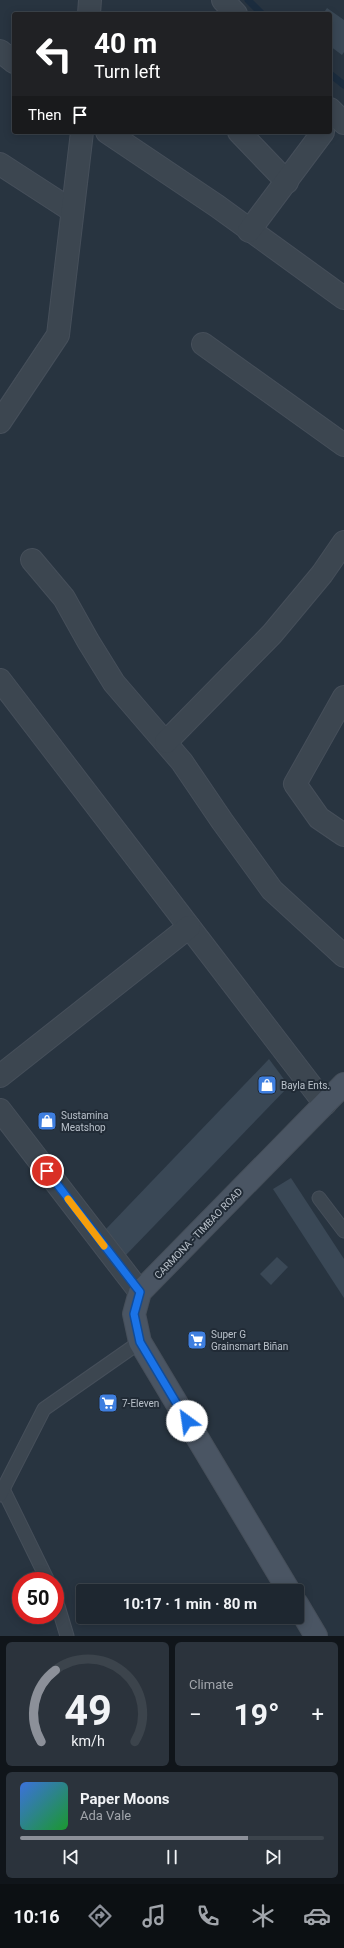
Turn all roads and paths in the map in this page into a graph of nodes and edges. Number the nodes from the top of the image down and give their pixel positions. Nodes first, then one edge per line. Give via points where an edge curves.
1 (90, 0) edge
2 (223, 0) edge
3 (89, 12) edge
4 (234, 12) edge
5 (0, 51) edge
6 (12, 60) edge
7 (82, 134) edge
8 (110, 134) edge
9 (241, 134) edge
10 (322, 134) edge
11 (0, 164) edge
12 (287, 182) junction
13 (71, 210) junction
14 (250, 231) junction
15 (344, 298) edge
16 (203, 344) dead end
17 (0, 422) edge
18 (344, 445) edge
19 (344, 542) edge
20 (32, 560) dead end
21 (0, 680) edge
22 (344, 697) edge
23 (166, 742) junction
24 (344, 835) edge
25 (189, 927) junction
26 (344, 956) edge
27 (0, 1076) edge
28 (344, 1084) edge
29 (325, 1104) junction
30 (0, 1110) edge
31 (319, 1198) dead end
32 (344, 1231) edge
33 (140, 1292) junction
34 (140, 1342) junction
35 (1, 1492) edge
36 (43, 1572) edge
37 (285, 1584) edge
38 (304, 1616) edge
39 (63, 1624) edge
40 (67, 1636) edge
41 (316, 1636) edge

1 - 3 street
2 - 4 street
5 - 6 street
7 - 13 street
8 - 14 street
9 - 12 street
10 - 12 street
11 - 13 street
12 - 14 street
13 - 17 street via 58,335
14 - 15 street
16 - 18 street
19 - 23 street via 322,574 272,634
20 - 23 street via 64,598 114,683
21 - 25 street
22 - 24 street via 295,784 319,818
23 - 26 street via 272,890
25 - 27 street
25 - 29 street
28 - 29 main road, CARMONA - TIMBAO ROAD
29 - 33 main road, CARMONA - TIMBAO ROAD
30 - 33 street
31 - 32 lane
33 - 34 main road, CARMONA - TIMBAO ROAD via 134,1314
34 - 35 lane via 44,1409
34 - 37 main road, CARMONA - TIMBAO ROAD
35 - 36 lane
38 - 41 main road
39 - 40 lane

